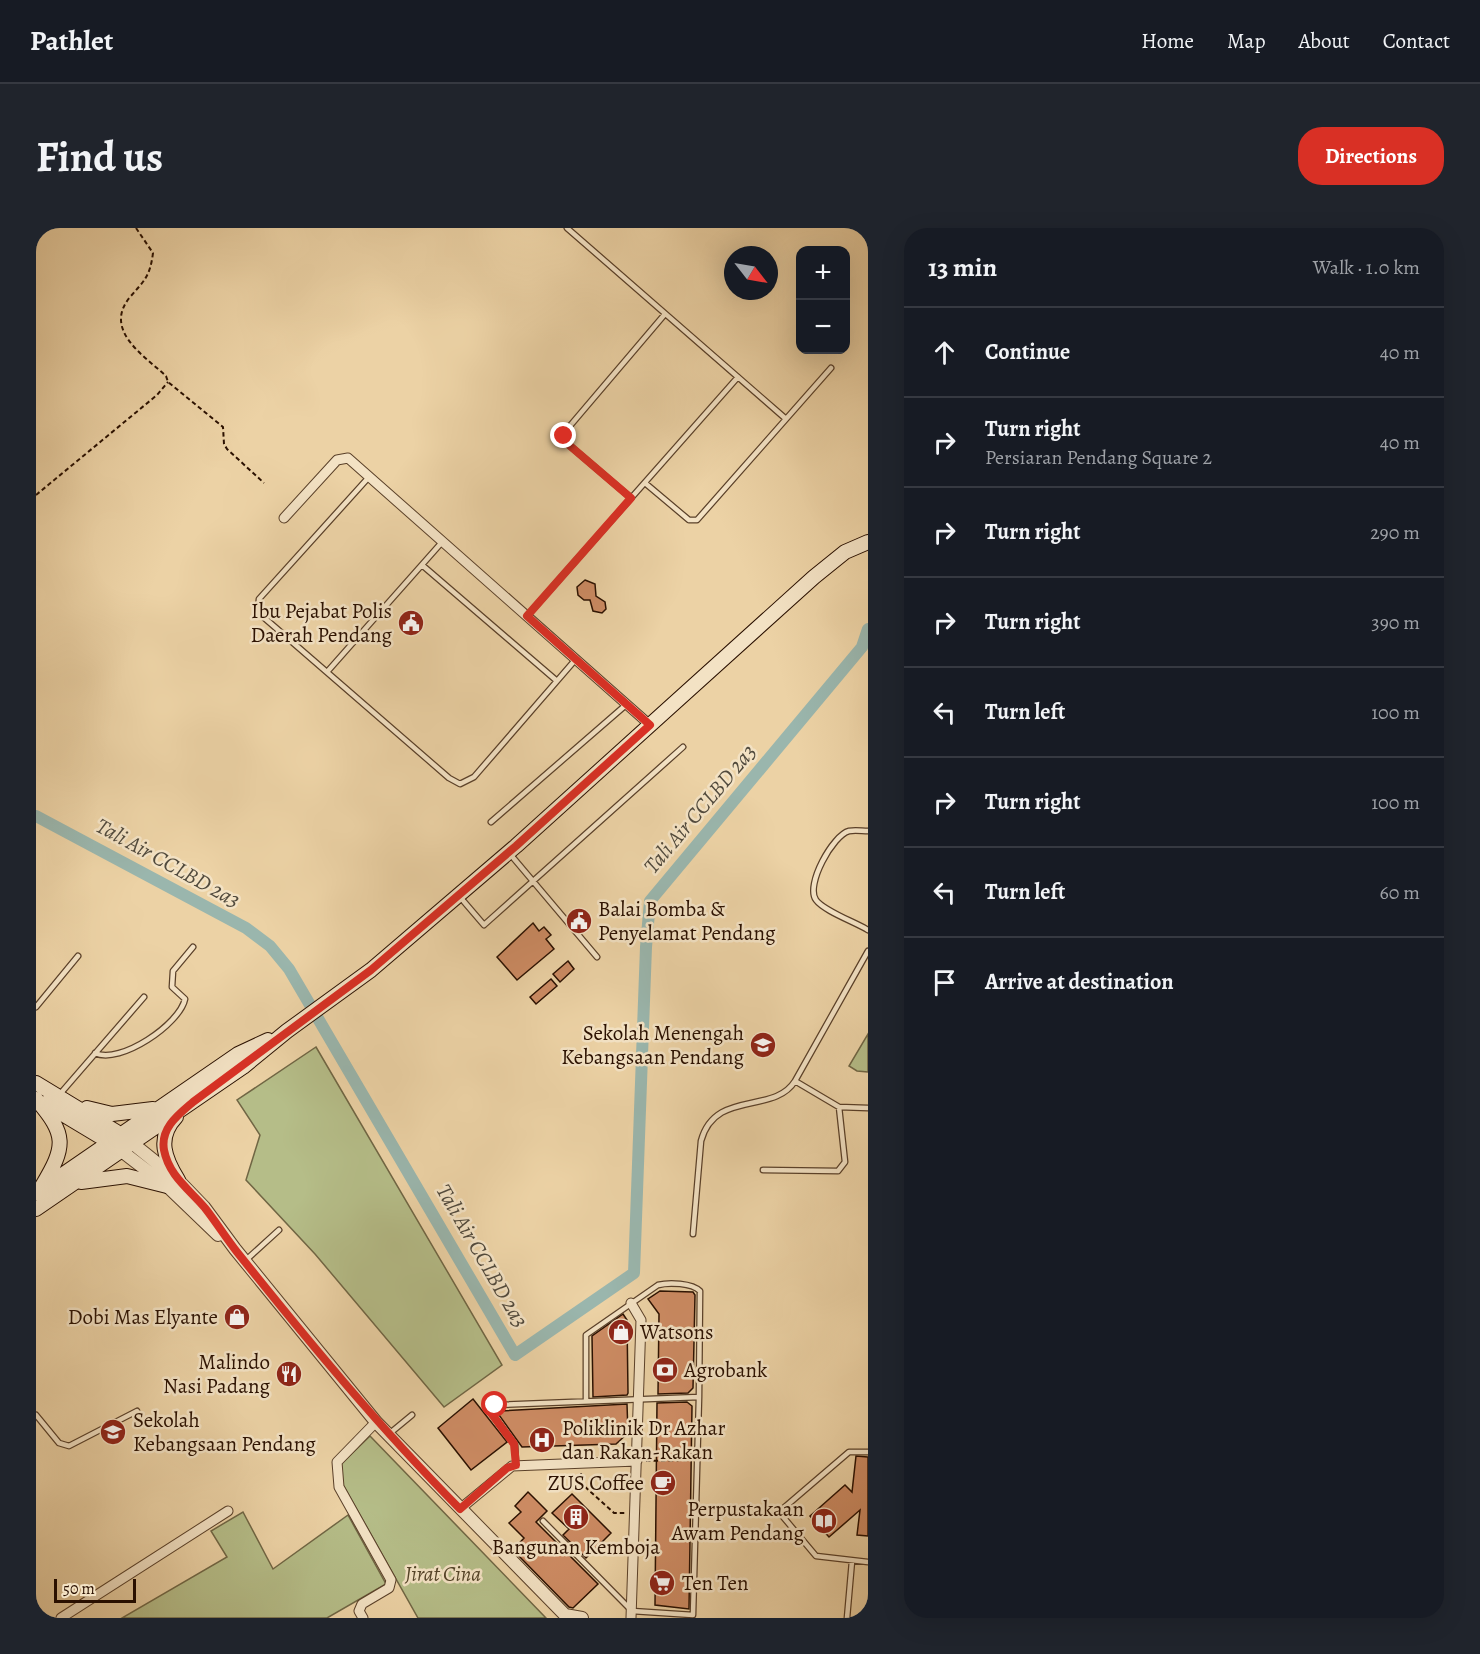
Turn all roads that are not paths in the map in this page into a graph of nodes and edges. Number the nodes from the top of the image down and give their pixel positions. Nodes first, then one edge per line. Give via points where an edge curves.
1 (567, 228) edge
2 (665, 314) junction
3 (831, 368) dead end
4 (738, 377) junction
5 (786, 419) junction
6 (369, 476) junction
7 (645, 483) junction
8 (631, 498) junction
9 (284, 518) dead end
10 (443, 541) junction
11 (868, 542) edge
12 (422, 565) junction
13 (527, 616) junction
14 (576, 659) junction
15 (327, 672) junction
16 (557, 681) junction
17 (627, 704) junction
18 (650, 725) junction
19 (683, 747) dead end
20 (491, 822) dead end
21 (868, 831) edge
22 (508, 853) junction
23 (532, 881) junction
24 (459, 895) junction
25 (868, 930) edge
26 (193, 947) dead end
27 (868, 951) edge
28 (78, 956) dead end
29 (597, 957) dead end
30 (144, 997) dead end
31 (36, 1007) edge
32 (292, 1028) junction
33 (95, 1053) junction
34 (795, 1081) junction
35 (36, 1083) edge
36 (36, 1099) edge
37 (63, 1099) junction
38 (193, 1102) junction
39 (839, 1107) junction
40 (159, 1108) junction
41 (868, 1108) edge
42 (115, 1138) junction
43 (127, 1147) junction
44 (763, 1170) dead end
45 (172, 1183) junction
46 (72, 1184) junction
47 (38, 1192) edge
48 (36, 1209) edge
49 (279, 1230) dead end
50 (693, 1234) dead end
51 (245, 1262) junction
52 (631, 1303) junction
53 (699, 1397) junction
54 (639, 1399) junction
55 (586, 1401) junction
56 (137, 1411) dead end
57 (36, 1415) edge
58 (412, 1415) dead end
59 (376, 1422) junction
60 (388, 1435) junction
61 (868, 1452) edge
62 (637, 1461) junction
63 (516, 1465) junction
64 (460, 1509) junction
65 (228, 1511) dead end
66 (543, 1521) dead end
67 (852, 1561) junction
68 (868, 1562) edge
69 (632, 1615) edge
70 (567, 1617) edge
71 (61, 1618) edge
72 (363, 1618) edge
73 (582, 1618) edge
74 (847, 1618) edge

1 - 2 lane
2 - 4 lane
2 - 8 lane via 564,436 569,445
3 - 5 lane
4 - 5 lane
4 - 7 lane
5 - 7 lane via 695,522
6 - 9 street via 352,460 340,458
6 - 10 street
6 - 15 lane via 257,604 261,615
7 - 8 lane
8 - 13 lane
10 - 12 lane
10 - 13 street
11 - 18 main road via 845,552 814,577
12 - 15 lane
12 - 16 lane
13 - 14 street
14 - 16 lane
14 - 17 street
15 - 16 lane via 460,784 474,777
17 - 18 street
17 - 20 lane
18 - 22 main road
19 - 23 lane
21 - 25 lane via 848,831 840,837 814,875 813,894 818,903
22 - 23 lane
22 - 24 main road
23 - 24 lane via 484,925
23 - 29 lane
24 - 32 main road via 371,970
26 - 33 lane via 173,970 172,987 184,999 181,1010 135,1048 112,1056
27 - 34 lane
28 - 31 lane
30 - 33 lane
32 - 38 main road
32 - 40 main road via 237,1054
33 - 37 lane
34 - 39 lane
34 - 50 lane via 785,1093 736,1106 714,1116 705,1126
35 - 37 main road
36 - 42 main road
36 - 47 main road via 55,1123 62,1142 57,1161
37 - 40 main road via 112,1114
37 - 42 main road
38 - 43 main road
38 - 45 main road via 170,1123 165,1134 163,1146
39 - 41 lane
39 - 44 lane via 845,1162 842,1168
40 - 42 main road
42 - 43 street
42 - 47 main road
43 - 45 street
43 - 46 main road
45 - 46 main road via 127,1176
45 - 51 street
46 - 48 main road
49 - 51 lane
51 - 59 street
52 - 53 lane via 662,1283 699,1289
52 - 54 street via 641,1320
52 - 55 lane via 585,1338
53 - 54 lane
53 - 69 lane via 694,1614
54 - 55 lane
54 - 62 street
55 - 63 lane via 493,1406 491,1413 515,1446
56 - 57 lane via 69,1446 59,1443
58 - 60 lane
59 - 60 street
59 - 72 street via 337,1462 339,1487 391,1580 389,1588 360,1607
60 - 64 street
61 - 67 lane via 849,1452 779,1512 816,1556
62 - 63 street
62 - 69 street
63 - 64 street via 507,1468
64 - 70 street
65 - 71 street
66 - 69 lane
67 - 68 lane
67 - 74 lane
70 - 73 street

